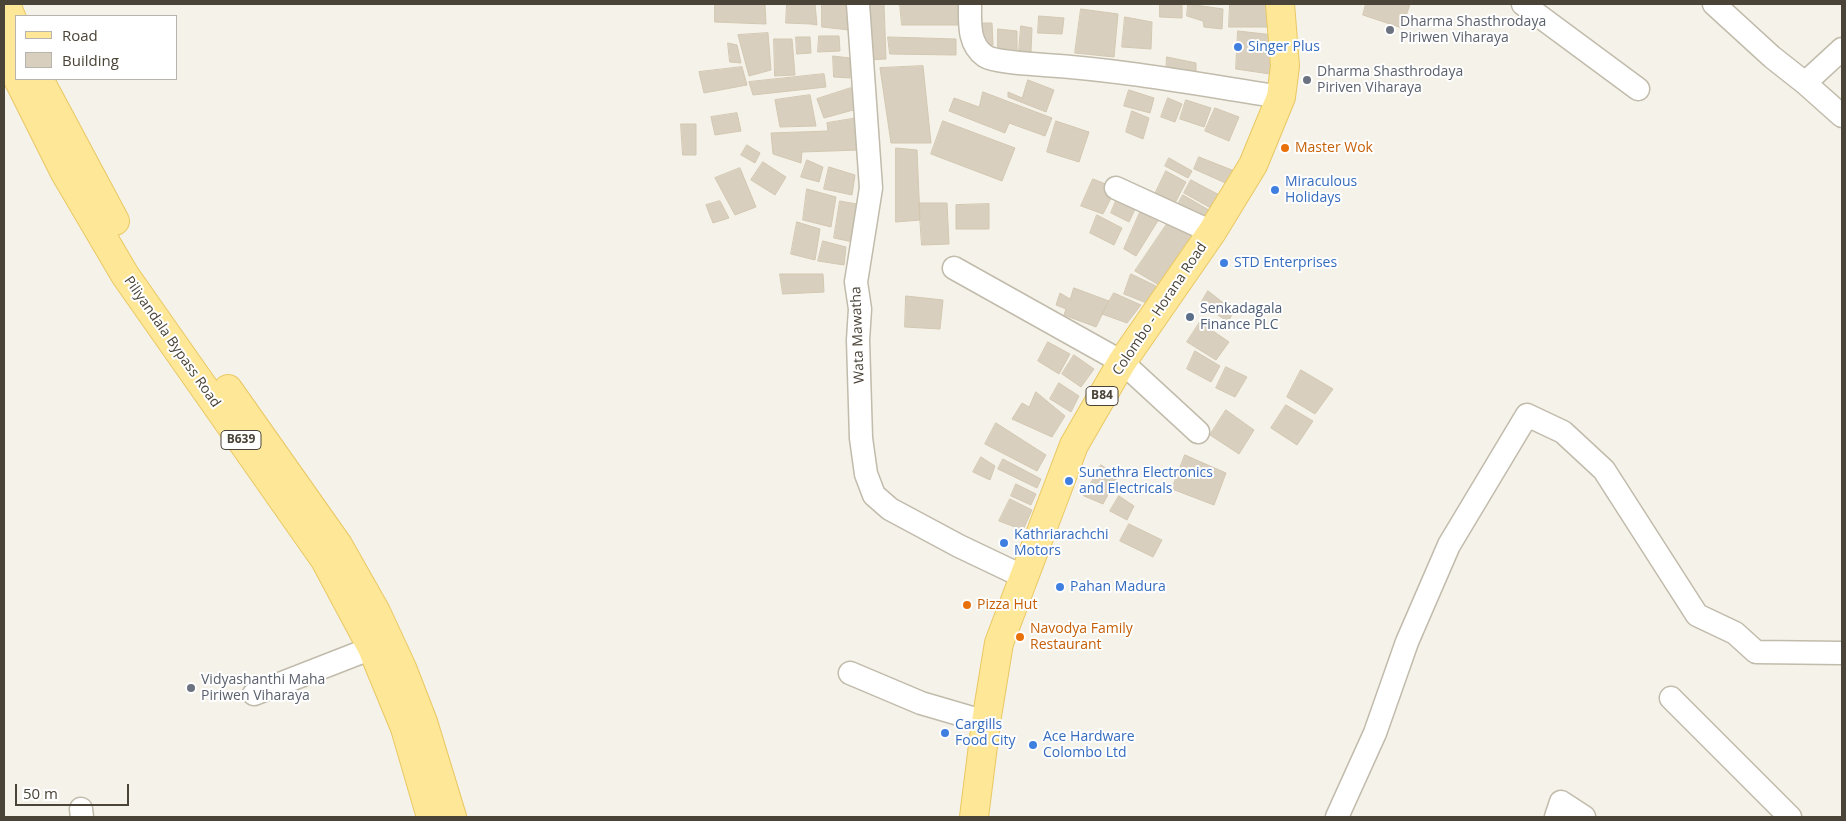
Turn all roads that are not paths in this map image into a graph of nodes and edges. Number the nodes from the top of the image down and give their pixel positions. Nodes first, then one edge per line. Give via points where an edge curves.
1 (6, 4) edge
2 (858, 4) edge
3 (970, 4) edge
4 (1280, 4) edge
5 (1523, 4) edge
6 (1714, 4) edge
7 (15, 26) edge
8 (4, 50) edge
9 (1842, 50) edge
10 (15, 73) edge
11 (18, 80) edge
12 (40, 80) edge
13 (1804, 82) junction
14 (1638, 89) dead end
15 (1281, 97) junction
16 (1842, 116) edge
17 (1116, 188) dead end
18 (1212, 232) junction
19 (954, 268) dead end
20 (1122, 362) junction
21 (1198, 432) dead end
22 (1024, 577) junction
23 (372, 648) junction
24 (1842, 653) edge
25 (850, 673) dead end
26 (254, 694) dead end
27 (1670, 698) dead end
28 (986, 722) junction
29 (431, 817) edge
30 (452, 817) edge
31 (974, 817) edge
32 (1337, 817) edge
33 (1556, 817) edge
34 (1584, 817) edge
35 (1790, 817) edge

1 - 7 main road
2 - 22 street, Wata Mawatha via 871,188 856,282 860,309 858,340 866,474 874,495 890,509
3 - 15 street via 971,32 976,49 987,58 1095,68
4 - 15 main road, Colombo - Horana Road / B84 via 1285,66
5 - 14 street
6 - 13 street
8 - 10 main road, Piliyandala Bypass Road / B639
9 - 13 street
11 - 23 main road, Piliyandala Bypass Road / B639 via 65,173 125,275 325,560
12 - 30 main road, Piliyandala Bypass Road / B639 via 140,264 338,545 376,612 423,722
13 - 16 street
15 - 18 main road, Colombo - Horana Road / B84 via 1253,165
17 - 18 street
18 - 20 main road, Colombo - Horana Road / B84
19 - 20 street
20 - 21 street
20 - 22 main road, Colombo - Horana Road / B84 via 1074,445
22 - 28 main road, Colombo - Horana Road / B84 via 999,644
23 - 26 street
23 - 29 main road, Piliyandala Bypass Road / B639 via 405,728
24 - 32 street via 1756,652 1735,633 1697,615 1604,470 1563,432 1527,415 1449,545
25 - 28 street via 921,703
27 - 35 street
28 - 31 main road, Colombo - Horana Road / B84
33 - 34 street via 1561,802

